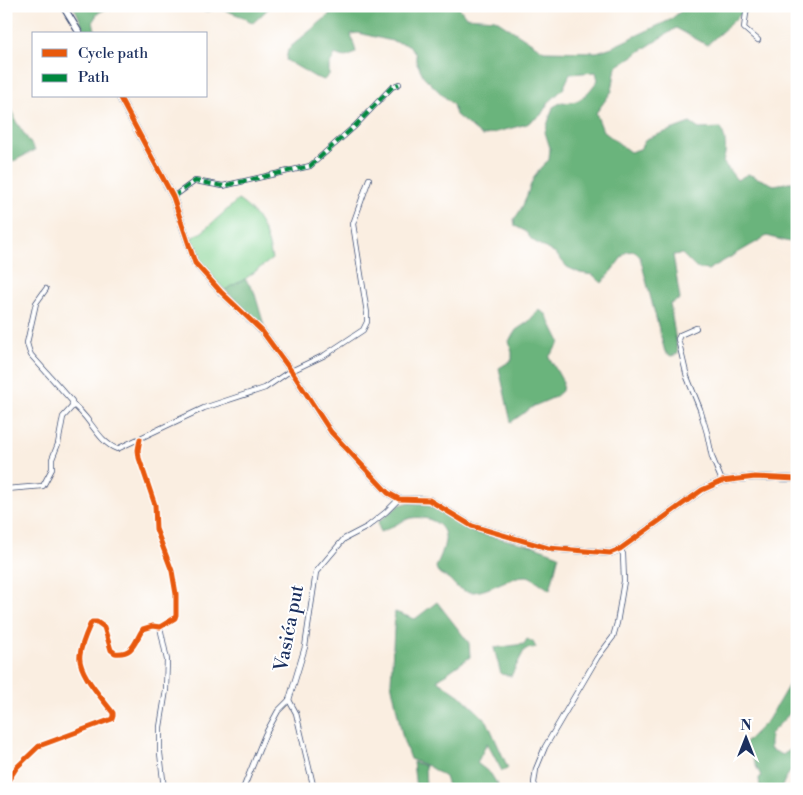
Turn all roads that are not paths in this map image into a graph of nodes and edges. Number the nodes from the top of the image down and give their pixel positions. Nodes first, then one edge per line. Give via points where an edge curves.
1 (63, 6) edge
2 (747, 6) edge
3 (79, 32) edge
4 (758, 40) dead end
5 (399, 84) dead end
6 (120, 98) edge
7 (369, 179) dead end
8 (173, 197) junction
9 (46, 289) dead end
10 (696, 328) dead end
11 (292, 372) junction
12 (72, 404) junction
13 (140, 439) junction
14 (797, 479) edge
15 (722, 481) junction
16 (6, 489) edge
17 (399, 499) junction
18 (620, 549) junction
19 (160, 627) junction
20 (289, 700) junction
21 (6, 784) edge
22 (164, 789) edge
23 (243, 789) edge
24 (314, 789) edge
25 (536, 789) edge

1 - 3 street
2 - 4 street via 744,28
5 - 8 street via 392,87 356,126 310,166 222,186 195,181
6 - 8 street
7 - 11 street via 353,224 367,313 366,326 325,355
8 - 11 street via 195,263 262,331
9 - 12 street via 36,302 27,343 31,355
10 - 15 street via 678,339 687,377
11 - 13 street via 265,388 204,408
11 - 17 street via 330,432 380,486
12 - 13 street via 112,447 123,448
12 - 16 street via 63,417 52,469 43,486
13 - 19 street via 139,458 155,504 156,528 172,571 176,594 175,618
14 - 15 street via 755,477
15 - 18 street via 702,490
17 - 18 street via 429,500 472,526 548,548 610,553
17 - 20 street, Vasića put via 367,527 344,539 316,572 305,647
18 - 25 street via 624,581 613,637 597,658 545,748 536,769
19 - 21 street via 143,629 129,652 118,654 111,650 104,627 92,622 80,654 81,667 113,713 112,718 39,746 17,767
19 - 22 street via 167,660 160,727
20 - 23 street, Vasića put via 278,711 265,735
20 - 24 street via 296,713

